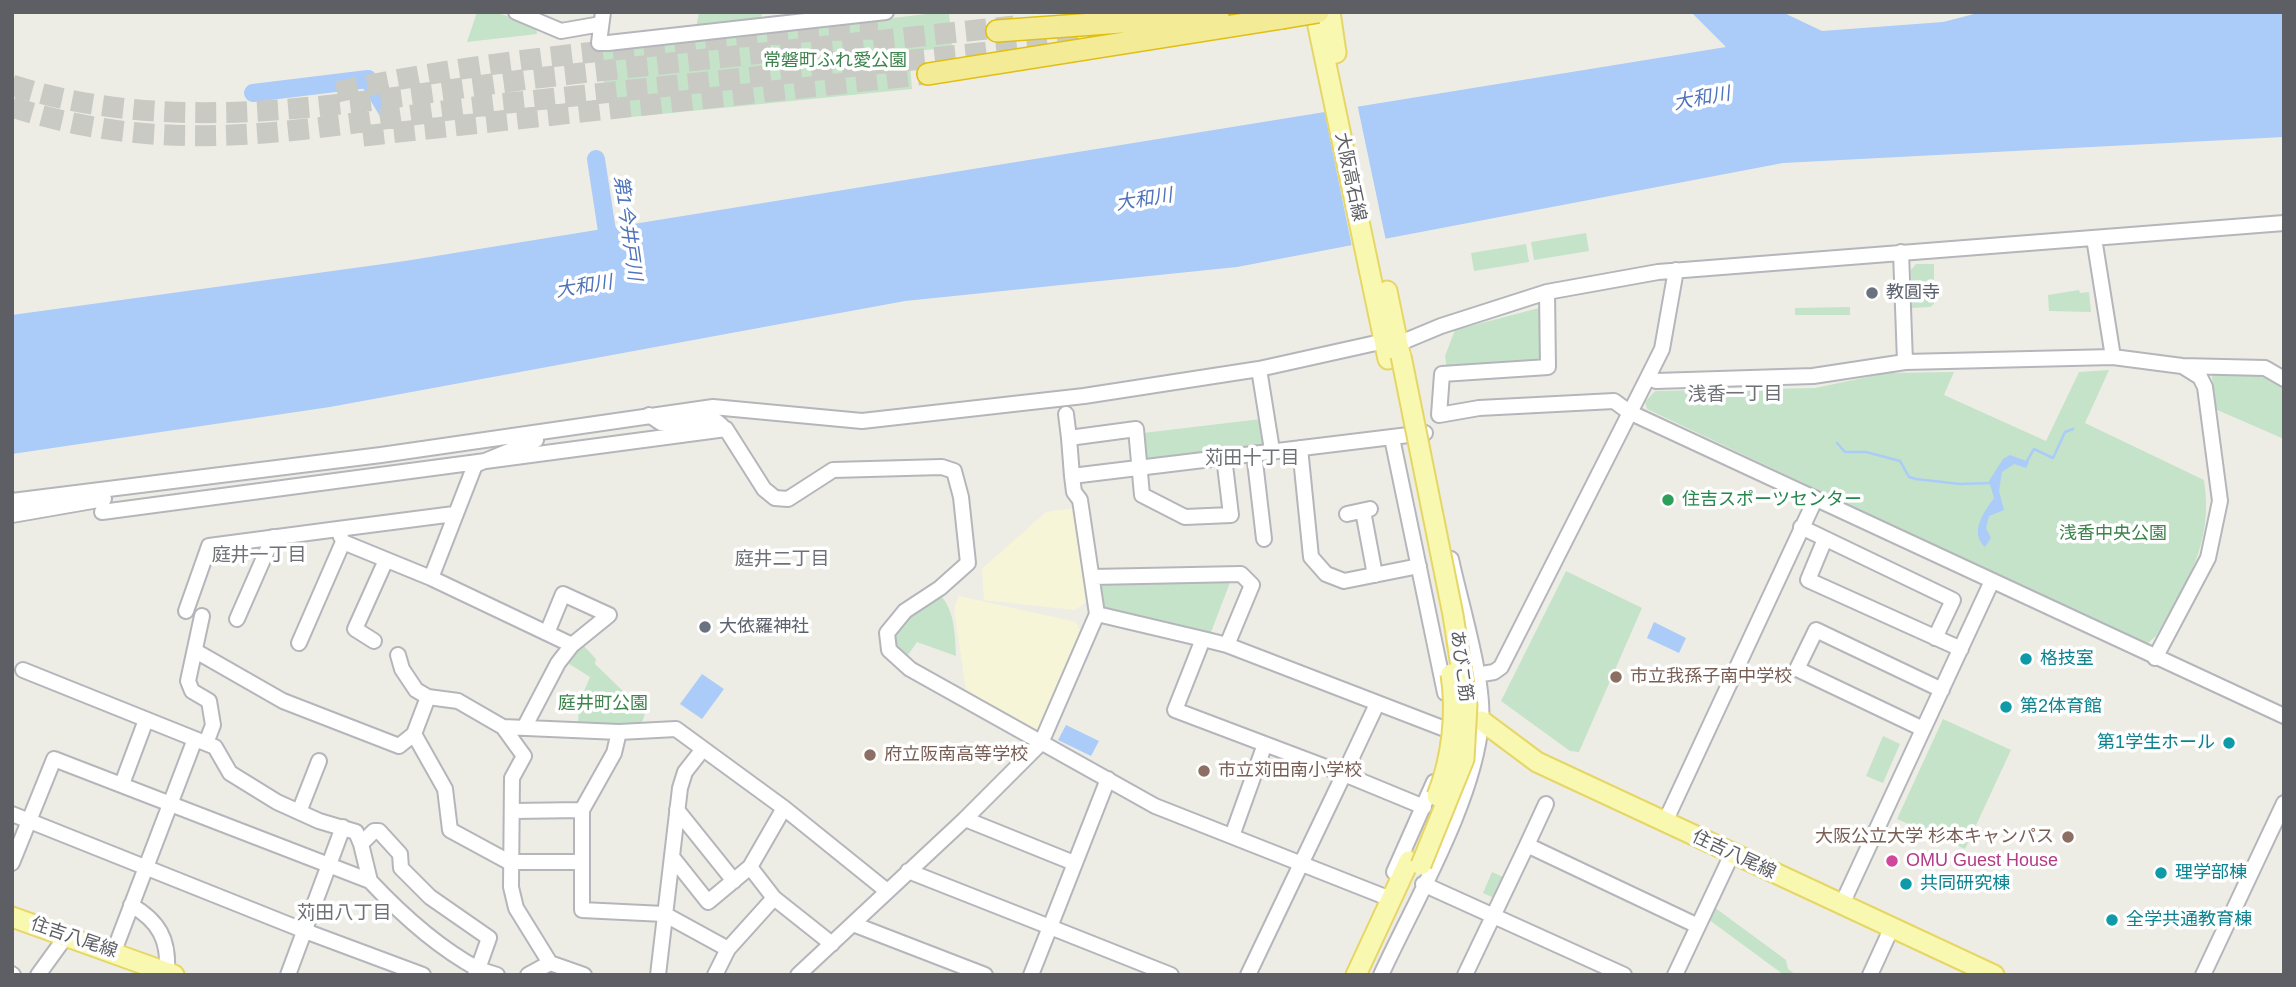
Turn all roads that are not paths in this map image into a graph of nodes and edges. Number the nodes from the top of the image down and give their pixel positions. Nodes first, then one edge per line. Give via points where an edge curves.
1 (516, 12) edge
2 (886, 12) edge
3 (1241, 12) edge
4 (1319, 13) edge
5 (602, 18) edge
6 (768, 19) edge
7 (996, 31) tunnel mouth
8 (928, 74) tunnel mouth
9 (2284, 223) edge
10 (2094, 238) junction
11 (1901, 252) junction
12 (1676, 271) junction
13 (1547, 292) junction
14 (1392, 344) junction
15 (2113, 357) junction
16 (1905, 362) junction
17 (2182, 366) junction
18 (1259, 369) junction
19 (1648, 377) junction
20 (2284, 379) edge
21 (1629, 412) junction
22 (1066, 414) dead end
23 (649, 415) junction
24 (726, 429) junction
25 (558, 430) junction
26 (1069, 438) junction
27 (1392, 438) junction
28 (1300, 448) junction
29 (1272, 450) junction
30 (1254, 453) junction
31 (381, 455) junction
32 (1224, 457) junction
33 (475, 465) junction
34 (1139, 468) junction
35 (1072, 476) junction
36 (303, 486) junction
37 (127, 488) junction
38 (1815, 500) junction
39 (12, 501) edge
40 (103, 513) dead end
41 (454, 514) junction
42 (1346, 514) dead end
43 (12, 515) edge
44 (1801, 527) junction
45 (1266, 532) dead end
46 (341, 535) junction
47 (273, 537) junction
48 (1825, 539) junction
49 (386, 560) junction
50 (1419, 566) junction
51 (1375, 575) junction
52 (1092, 577) junction
53 (431, 578) junction
54 (1992, 581) junction
55 (186, 611) dead end
56 (1097, 614) junction
57 (1463, 614) junction
58 (202, 616) dead end
59 (237, 619) dead end
60 (1431, 622) junction
61 (547, 633) junction
62 (1935, 638) junction
63 (1203, 639) junction
64 (374, 641) dead end
65 (299, 643) dead end
66 (572, 645) junction
67 (1227, 645) junction
68 (1961, 649) junction
69 (194, 653) junction
70 (398, 655) dead end
71 (2155, 658) junction
72 (23, 670) dead end
73 (1476, 675) junction
74 (1942, 690) junction
75 (428, 697) junction
76 (1446, 697) junction
77 (1377, 704) junction
78 (2284, 716) edge
79 (146, 720) junction
80 (1482, 722) junction
81 (525, 726) junction
82 (503, 727) junction
83 (1445, 729) junction
84 (1923, 729) junction
85 (619, 732) junction
86 (414, 734) junction
87 (201, 741) junction
88 (1041, 743) junction
89 (1265, 744) junction
90 (703, 749) junction
91 (319, 761) dead end
92 (1344, 774) junction
93 (1437, 774) junction
94 (1108, 779) junction
95 (1469, 782) junction
96 (122, 784) junction
97 (170, 802) junction
98 (2284, 803) edge
99 (1546, 804) dead end
100 (1424, 807) junction
101 (784, 808) junction
102 (582, 810) junction
103 (677, 810) junction
104 (513, 811) junction
105 (299, 812) junction
106 (12, 814) edge
107 (965, 819) junction
108 (29, 820) junction
109 (1665, 822) junction
110 (344, 827) junction
111 (1232, 836) junction
112 (361, 844) junction
113 (1527, 845) junction
114 (1732, 854) junction
115 (673, 858) junction
116 (509, 862) junction
117 (580, 862) junction
118 (12, 863) edge
119 (1074, 863) junction
120 (1300, 863) junction
121 (329, 865) junction
122 (144, 866) junction
123 (750, 867) junction
124 (1418, 870) junction
125 (908, 871) junction
126 (370, 881) junction
127 (734, 881) junction
128 (887, 891) junction
129 (1382, 896) junction
130 (774, 898) junction
131 (1842, 904) junction
132 (131, 905) junction
133 (664, 914) junction
134 (1492, 914) junction
135 (12, 917) edge
136 (853, 923) junction
137 (1698, 926) junction
138 (1050, 927) junction
139 (1892, 927) junction
140 (305, 932) junction
141 (67, 935) junction
142 (832, 944) junction
143 (728, 949) junction
144 (114, 951) junction
145 (550, 963) junction
146 (476, 972) edge
147 (170, 973) edge
148 (801, 974) edge
149 (38, 975) edge
150 (288, 975) edge
151 (423, 975) edge
152 (497, 975) edge
153 (528, 975) edge
154 (584, 975) edge
155 (658, 975) edge
156 (715, 975) edge
157 (985, 975) edge
158 (1031, 975) edge
159 (1171, 975) edge
160 (1248, 975) edge
161 (1346, 975) edge
162 (1356, 975) edge
163 (1369, 975) edge
164 (1381, 975) edge
165 (1465, 975) edge
166 (1624, 975) edge
167 (1675, 975) edge
168 (1870, 975) edge
169 (1994, 975) edge
170 (2203, 975) edge

1 - 5 street via 561,31
2 - 6 street
3 - 7 highway
4 - 8 highway, bridge
4 - 14 main road, 大阪高石線
5 - 6 street via 599,43
9 - 10 street
10 - 11 street
10 - 15 street
11 - 12 street
11 - 16 street
12 - 13 street
12 - 19 street via 1662,349
13 - 14 street
13 - 21 street via 1548,367 1442,374 1438,415 1479,408 1614,401
14 - 18 street
14 - 124 main road, あびこ筋, bridge via 1453,615 1467,705 1464,759
15 - 16 street
15 - 17 street
16 - 19 street via 1813,376 1656,381
17 - 20 street via 2265,368
17 - 71 street via 2200,377 2204,387 2220,501 2208,558
18 - 23 street via 1084,396 862,421 713,407
18 - 29 street
19 - 21 street
21 - 38 street
21 - 73 street via 1501,667 1494,673
22 - 26 street
23 - 24 street via 661,424 716,421
23 - 25 street
24 - 33 street
24 - 88 street via 764,489 775,498 788,499 833,470 942,467 954,471 968,563 905,611 887,633 889,650 910,669
25 - 31 street
25 - 33 street
26 - 34 street via 1136,429
26 - 35 street
27 - 28 street
27 - 50 street
27 - 57 street via 1425,432
28 - 29 street
28 - 51 street via 1311,558 1326,574 1344,581
29 - 30 street
30 - 32 street
30 - 45 street
31 - 36 street
31 - 37 street
32 - 34 street
32 - 34 street via 1231,515 1185,517 1142,495
33 - 36 street
33 - 41 street
34 - 35 street
35 - 52 street
36 - 40 street
37 - 39 street
37 - 43 street via 114,498
38 - 44 street
38 - 54 street
41 - 46 street
41 - 53 street
42 - 51 street via 1367,510
44 - 48 street
44 - 109 street
46 - 47 street
46 - 49 street
46 - 65 street
47 - 55 street via 209,546
47 - 59 street
48 - 62 street via 1953,600
48 - 62 street via 1808,580
49 - 53 street
49 - 64 street via 355,629
50 - 51 street
50 - 60 street
52 - 56 street
52 - 67 street via 1241,574 1252,585
53 - 61 street
54 - 68 street
54 - 71 street
56 - 63 street
56 - 88 street
57 - 60 street via 1455,608 1436,612
57 - 73 street
58 - 69 street
60 - 76 street
61 - 66 street
61 - 66 street via 563,594 609,615
62 - 68 street
63 - 67 street
63 - 89 street via 1175,710
66 - 81 street
67 - 77 street
68 - 74 street
69 - 86 street via 323,719 399,746
69 - 87 street via 188,681 192,691 209,701 213,725
70 - 75 street via 416,690
71 - 78 street
72 - 79 street
73 - 80 street
74 - 84 street
74 - 84 street via 1816,630 1797,669
75 - 82 street via 458,701
75 - 86 street
76 - 80 street
76 - 83 street
77 - 83 street
77 - 92 street
79 - 87 street
79 - 96 street
80 - 95 street
80 - 109 main road, 住吉八尾線 via 1537,762
81 - 82 street
81 - 85 street
82 - 104 street via 524,756 512,778
83 - 93 street
84 - 131 street
85 - 90 street via 676,729
85 - 102 street via 614,752
86 - 116 street via 445,789 450,830
87 - 97 street
87 - 105 street via 215,747 230,773
88 - 94 street
88 - 107 street
89 - 92 street
89 - 111 street
90 - 101 street
90 - 103 street via 685,772
91 - 105 street
92 - 100 street
92 - 120 street
93 - 95 street via 1457,785
93 - 100 street
94 - 111 street via 1155,806
94 - 119 street
95 - 124 street
96 - 97 street
96 - 108 street via 54,759
97 - 121 street
97 - 122 street
98 - 170 street
99 - 113 street
100 - 129 street
101 - 123 street
101 - 128 street
102 - 104 street
102 - 117 street
103 - 115 street
103 - 127 street
104 - 116 street
105 - 110 street
106 - 108 street
107 - 119 street
107 - 125 street
108 - 118 street
108 - 122 street
109 - 114 main road, 住吉八尾線
110 - 112 street via 356,832
110 - 121 street
111 - 120 street
112 - 126 street
112 - 146 street via 379,831 400,854 401,868 430,897 489,938
113 - 134 street
113 - 137 street
114 - 131 main road, 住吉八尾線
114 - 137 street
115 - 127 street via 708,902
115 - 133 street
116 - 117 street
116 - 145 street via 516,908
117 - 133 street via 582,910
119 - 138 street
120 - 129 street
120 - 160 street
121 - 126 street
121 - 140 street
122 - 132 street
122 - 140 street
123 - 127 street
123 - 130 street
124 - 134 street
124 - 162 main road, あびこ筋
124 - 163 main road, あびこ筋
124 - 164 street
125 - 128 street
125 - 138 street
126 - 146 street via 395,908
128 - 136 street
129 - 161 street
130 - 142 street
130 - 143 street
131 - 139 main road, 住吉八尾線
132 - 144 street
132 - 147 street via 148,916 165,937
133 - 143 street
133 - 155 street
134 - 165 street
134 - 166 street
135 - 141 main road, 住吉八尾線
136 - 142 street
136 - 157 street
137 - 167 street
138 - 158 street
138 - 159 street
139 - 168 street
139 - 169 main road, 住吉八尾線
140 - 150 street
140 - 151 street
141 - 144 main road, 住吉八尾線
141 - 149 street
142 - 148 street
143 - 156 street
144 - 147 main road, 住吉八尾線
145 - 153 street
145 - 154 street
146 - 152 street

